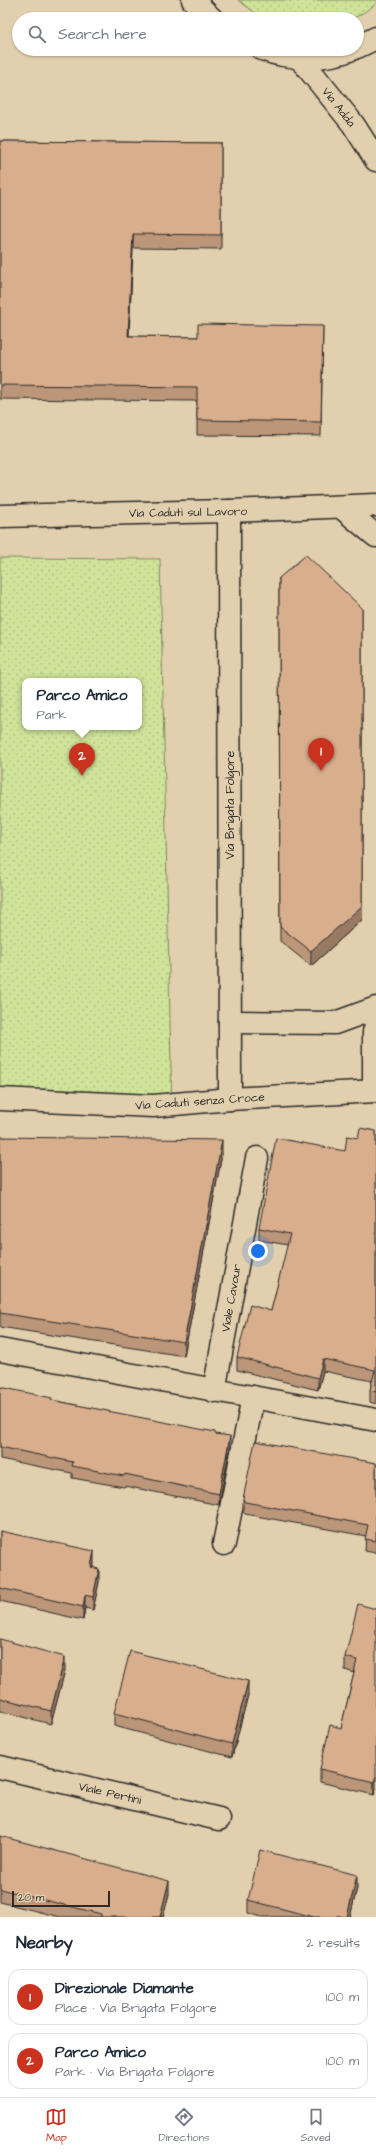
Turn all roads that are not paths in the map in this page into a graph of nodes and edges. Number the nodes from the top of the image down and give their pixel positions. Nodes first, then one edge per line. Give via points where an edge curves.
1 (193, 0) edge
2 (205, 12) edge
3 (376, 38) edge
4 (364, 44) edge
5 (294, 56) edge
6 (324, 56) edge
7 (299, 57) junction
8 (376, 160) edge
9 (376, 505) edge
10 (341, 507) junction
11 (229, 511) junction
12 (0, 516) edge
13 (376, 536) edge
14 (376, 1008) edge
15 (230, 1022) junction
16 (376, 1025) edge
17 (375, 1091) edge
18 (0, 1099) edge
19 (230, 1099) junction
20 (257, 1158) dead end
21 (0, 1350) edge
22 (214, 1391) junction
23 (253, 1397) junction
24 (376, 1420) edge
25 (224, 1544) dead end
26 (0, 1767) edge
27 (220, 1819) dead end

1 - 2 street
3 - 4 street
5 - 7 street
6 - 7 street
7 - 8 street, Via Adda via 352,124
9 - 10 street, Via Caduti sul Lavoro
10 - 11 street, Via Caduti sul Lavoro
10 - 13 street
11 - 12 street, Via Caduti sul Lavoro
11 - 15 street, Via Brigata Folgore
14 - 15 street via 335,1023
15 - 19 street, Via Brigata Folgore
16 - 17 street
17 - 19 street, Via Caduti senza Croce
18 - 19 street, Via Caduti senza Croce via 153,1106
20 - 22 street, Viale Cavour
21 - 22 street
22 - 23 street
23 - 24 street
23 - 25 street
26 - 27 street, Viale Pertini

